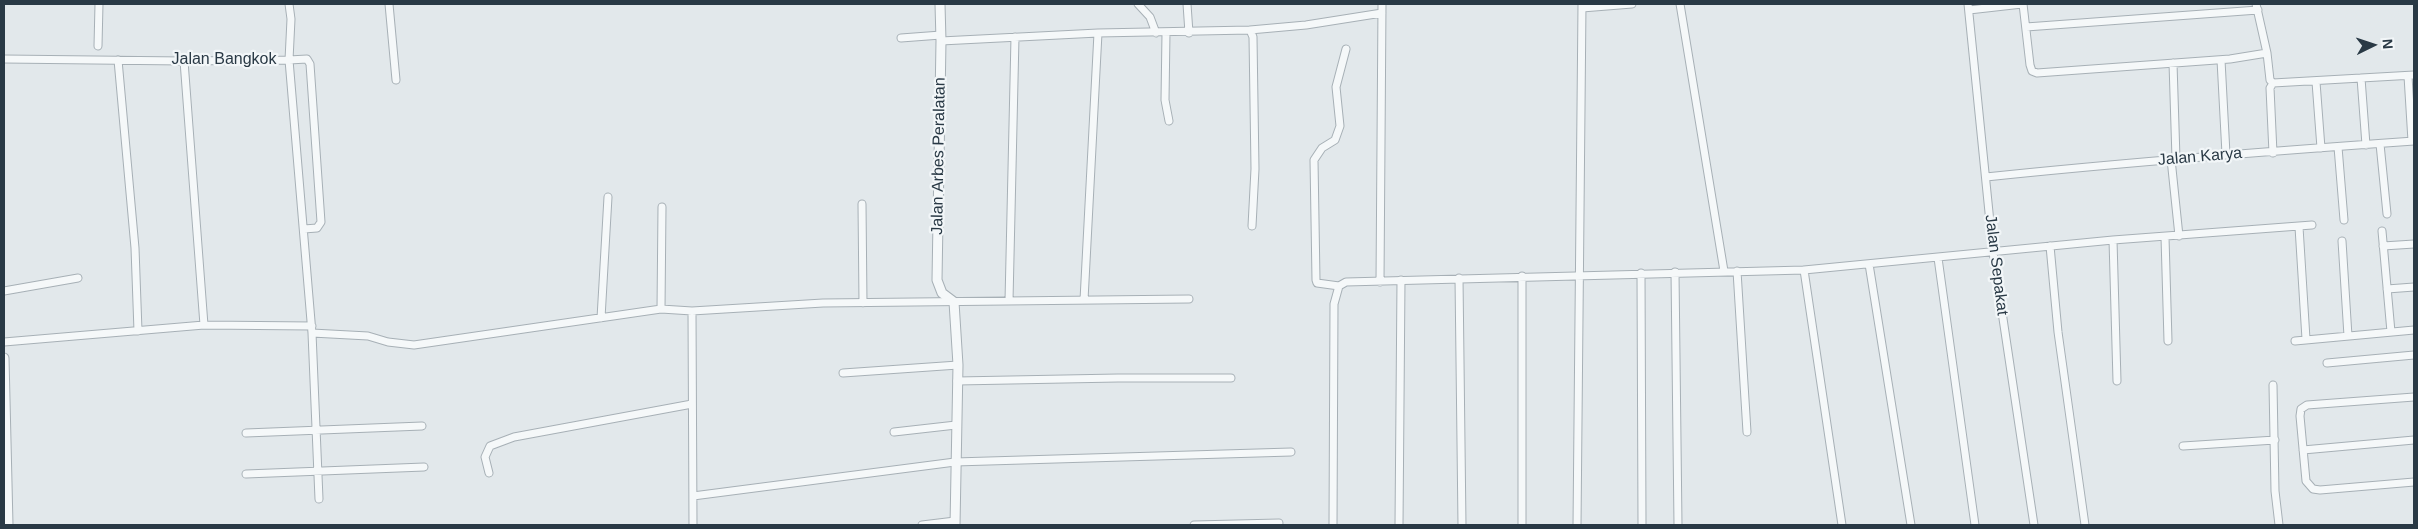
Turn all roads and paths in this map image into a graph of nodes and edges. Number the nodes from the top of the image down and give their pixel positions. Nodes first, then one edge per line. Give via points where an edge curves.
1 (98, 4) edge
2 (289, 4) edge
3 (389, 4) edge
4 (940, 4) edge
5 (1138, 4) edge
6 (1187, 4) edge
7 (1382, 4) edge
8 (1632, 4) edge
9 (1680, 4) edge
10 (2022, 4) edge
11 (1582, 6) edge
12 (1968, 7) edge
13 (2257, 7) edge
14 (1382, 14) junction
15 (2026, 27) junction
16 (1250, 30) junction
17 (1098, 33) junction
18 (1156, 33) junction
19 (1166, 33) junction
20 (1189, 33) junction
21 (1015, 37) junction
22 (901, 38) dead end
23 (941, 38) junction
24 (98, 46) dead end
25 (1346, 49) dead end
26 (2267, 53) junction
27 (4, 59) edge
28 (118, 60) junction
29 (289, 60) junction
30 (2221, 60) junction
31 (184, 61) junction
32 (2173, 63) junction
33 (2411, 76) edge
34 (2362, 78) junction
35 (396, 80) dead end
36 (2316, 82) junction
37 (2273, 83) junction
38 (1169, 121) dead end
39 (2413, 141) edge
40 (2380, 144) junction
41 (2366, 145) junction
42 (2338, 147) junction
43 (2321, 148) junction
44 (2273, 153) junction
45 (2226, 154) junction
46 (2174, 159) junction
47 (1986, 177) junction
48 (608, 197) dead end
49 (862, 204) dead end
50 (662, 207) dead end
51 (2387, 214) dead end
52 (2344, 220) dead end
53 (2312, 225) dead end
54 (1252, 226) dead end
55 (2299, 227) junction
56 (304, 229) junction
57 (2382, 231) dead end
58 (2179, 236) junction
59 (2165, 237) junction
60 (2113, 240) junction
61 (2342, 241) dead end
62 (2414, 244) edge
63 (2050, 246) junction
64 (2384, 246) junction
65 (1993, 252) junction
66 (1938, 258) junction
67 (1869, 264) junction
68 (1804, 270) junction
69 (1724, 271) junction
70 (1737, 271) junction
71 (1675, 272) junction
72 (1641, 273) junction
73 (1580, 275) junction
74 (1522, 276) junction
75 (78, 278) dead end
76 (1459, 278) junction
77 (1402, 280) junction
78 (1380, 282) junction
79 (1339, 286) junction
80 (2414, 287) edge
81 (2387, 289) junction
82 (4, 291) edge
83 (1189, 299) dead end
84 (1084, 300) junction
85 (1009, 301) junction
86 (954, 302) junction
87 (863, 303) junction
88 (661, 309) junction
89 (692, 312) junction
90 (601, 318) junction
91 (204, 325) junction
92 (312, 329) junction
93 (2414, 330) edge
94 (138, 331) junction
95 (2391, 332) junction
96 (2348, 336) junction
97 (2306, 339) junction
98 (2168, 341) dead end
99 (2295, 341) dead end
100 (4, 342) edge
101 (2414, 356) edge
102 (4, 358) edge
103 (2328, 364) dead end
104 (958, 365) junction
105 (843, 373) dead end
106 (1231, 378) dead end
107 (958, 381) junction
108 (2117, 381) dead end
109 (2273, 385) dead end
110 (2414, 397) edge
111 (692, 404) junction
112 (956, 425) junction
113 (422, 426) dead end
114 (316, 430) junction
115 (894, 432) dead end
116 (1747, 432) dead end
117 (246, 433) dead end
118 (2275, 440) junction
119 (2414, 440) edge
120 (2182, 446) dead end
121 (2304, 450) junction
122 (1291, 452) dead end
123 (955, 462) junction
124 (424, 467) dead end
125 (318, 472) junction
126 (489, 472) dead end
127 (246, 474) dead end
128 (2414, 482) edge
129 (693, 496) junction
130 (319, 499) dead end
131 (955, 523) edge
132 (1279, 523) dead end
133 (8, 525) edge
134 (693, 525) edge
135 (922, 525) edge
136 (1194, 525) edge
137 (1333, 525) edge
138 (1399, 525) edge
139 (1462, 525) edge
140 (1522, 525) edge
141 (1577, 525) edge
142 (1642, 525) edge
143 (1678, 525) edge
144 (1842, 525) edge
145 (1911, 525) edge
146 (1975, 525) edge
147 (2034, 525) edge
148 (2085, 525) edge
149 (2279, 525) edge

1 - 24 street
2 - 29 street
3 - 35 street
4 - 23 street, Jalan Arbes Peralatan
5 - 18 street via 1150,16
6 - 20 street
7 - 14 street
8 - 11 street
9 - 69 street
10 - 12 street
10 - 15 street
11 - 73 street
12 - 47 street, Jalan Sepakat
13 - 15 street
13 - 26 street
14 - 16 street
14 - 78 street
15 - 32 street via 2030,65 2037,73
16 - 20 street
16 - 54 street via 1253,37 1255,169
17 - 18 street
17 - 21 street
17 - 84 street
18 - 19 street
19 - 20 street
19 - 38 street via 1164,100
21 - 23 street
21 - 85 street
22 - 23 street
23 - 86 street, Jalan Arbes Peralatan via 937,280 942,293
25 - 79 street via 1336,87 1340,126 1335,140 1322,148 1314,160 1316,280 1317,283
26 - 30 street
26 - 37 street
27 - 28 street, Jalan Bangkok
28 - 31 street, Jalan Bangkok
28 - 94 street via 135,248
29 - 31 street, Jalan Bangkok
29 - 56 street, Jalan Bangkok
29 - 56 street via 307,59 310,64 321,222 317,228
30 - 32 street
30 - 45 street
31 - 91 street
32 - 46 street
33 - 34 street
33 - 39 street
34 - 36 street
34 - 41 street
36 - 37 street
36 - 43 street
37 - 44 street via 2270,88
39 - 40 street, Jalan Karya
40 - 41 street, Jalan Karya
40 - 51 street
41 - 42 street, Jalan Karya
42 - 43 street, Jalan Karya
42 - 52 street
43 - 44 street, Jalan Karya
44 - 45 street, Jalan Karya
45 - 46 street, Jalan Karya
46 - 47 street, Jalan Karya
46 - 58 street
47 - 65 street, Jalan Sepakat
48 - 90 street
49 - 87 street
50 - 88 street
53 - 55 street
55 - 58 street
55 - 97 street
56 - 92 street, Jalan Bangkok
57 - 64 street
58 - 59 street
59 - 60 street
59 - 98 street
60 - 63 street
60 - 108 street
61 - 96 street
62 - 64 street
63 - 65 street
63 - 148 street via 2058,332
64 - 81 street
65 - 66 street
65 - 147 street, Jalan Sepakat
66 - 67 street
66 - 146 street
67 - 68 street
67 - 145 street
68 - 70 street
68 - 144 street
69 - 70 street
69 - 71 street
70 - 116 street
71 - 72 street
71 - 143 street
72 - 73 street
72 - 142 street
73 - 74 street
73 - 141 street
74 - 76 street
74 - 140 street
75 - 82 street
76 - 77 street
76 - 139 street
77 - 78 street
77 - 138 street
78 - 79 street via 1346,282
79 - 137 street via 1334,304
80 - 81 street
81 - 95 street
83 - 84 street
84 - 85 street
85 - 86 street
86 - 87 street
86 - 104 street
87 - 89 street
88 - 89 street
88 - 90 street
89 - 111 street
90 - 92 street via 414,345
91 - 92 street
91 - 94 street
92 - 114 street, Jalan Bangkok
93 - 95 street
94 - 100 street
95 - 96 street
96 - 97 street
97 - 99 street
101 - 103 street
102 - 133 street
104 - 105 street
104 - 107 street
106 - 107 street
107 - 112 street
109 - 118 street
110 - 121 street via 2305,406 2300,416
111 - 126 street via 514,437 490,446 486,457
111 - 129 street
112 - 115 street
112 - 123 street
113 - 114 street
114 - 117 street
114 - 125 street, Jalan Bangkok
118 - 120 street
118 - 149 street
119 - 121 street
121 - 128 street via 2306,481 2316,490
122 - 123 street
123 - 129 street
123 - 131 street
124 - 125 street
125 - 127 street
125 - 130 street, Jalan Bangkok
129 - 134 street
131 - 135 street
132 - 136 street

